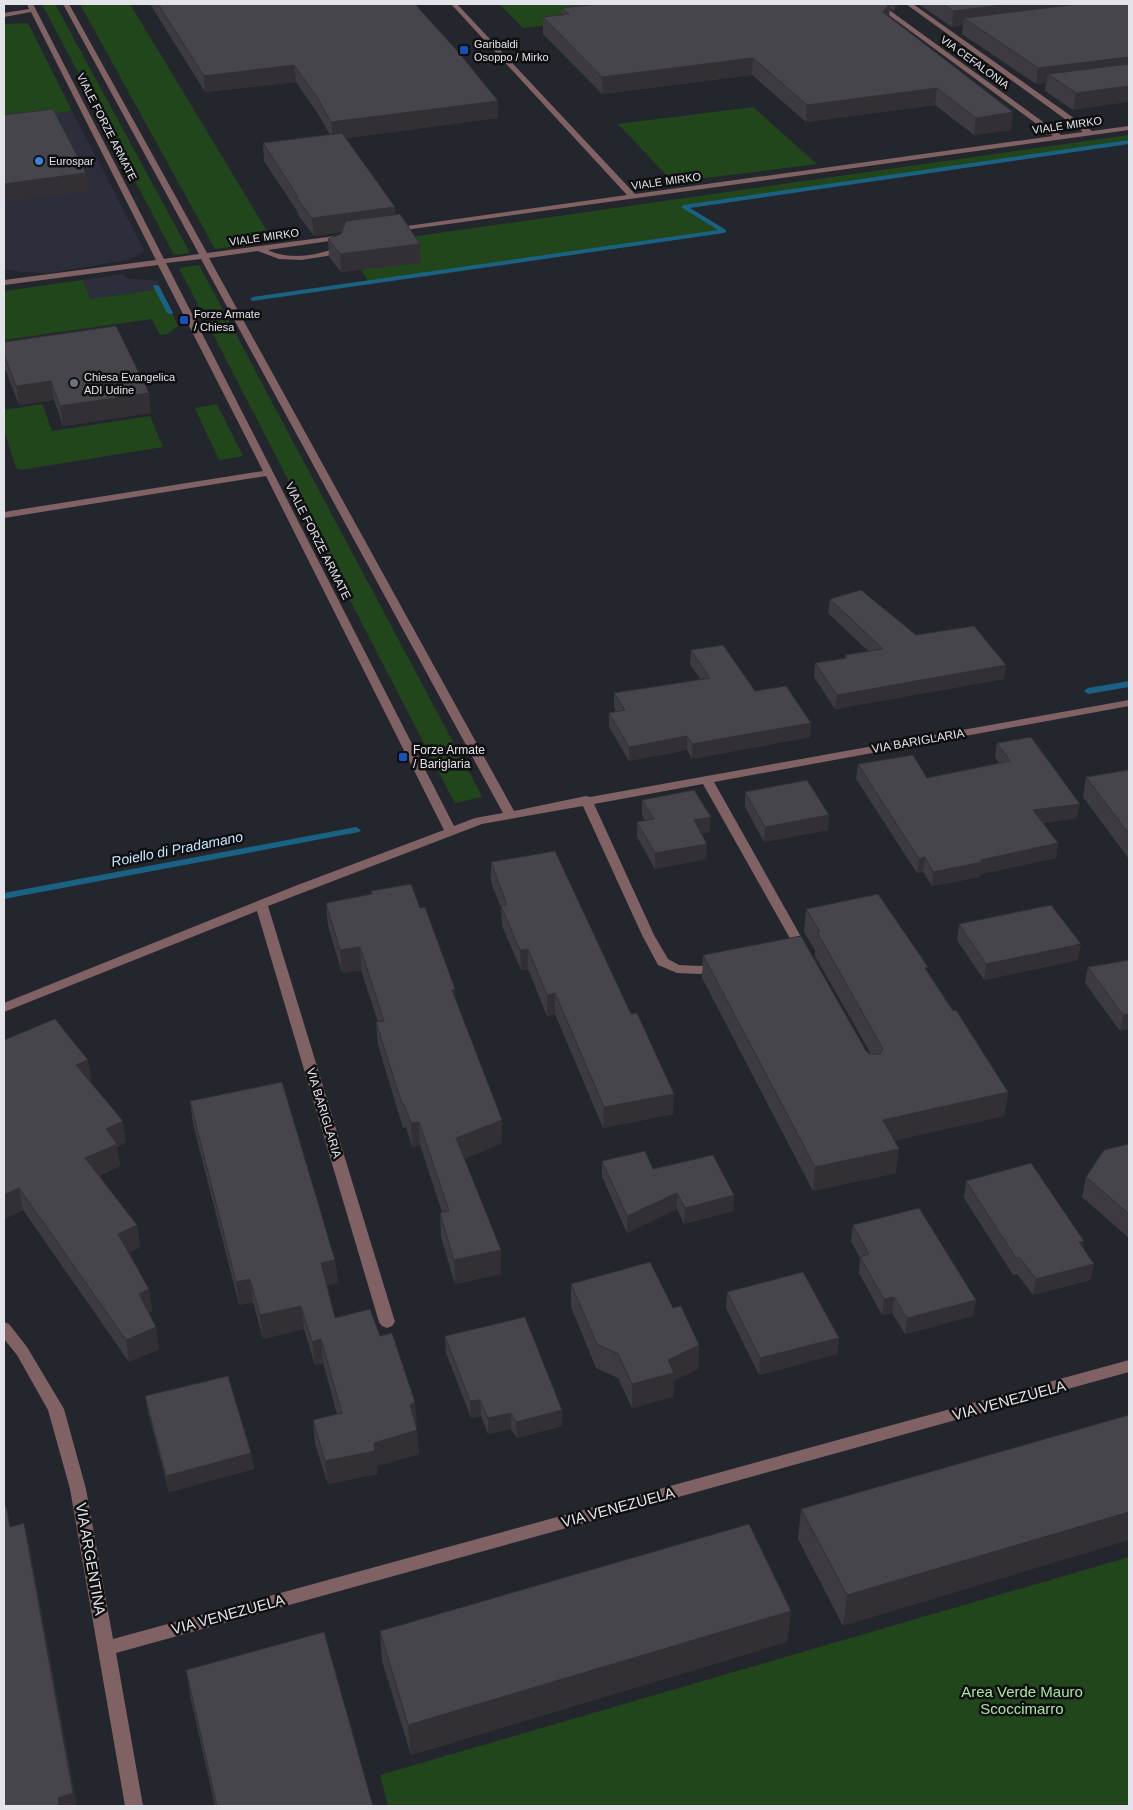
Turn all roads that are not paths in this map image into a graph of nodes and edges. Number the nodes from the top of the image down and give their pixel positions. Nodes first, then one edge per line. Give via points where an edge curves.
1 (66, 4) edge
2 (454, 4) edge
3 (877, 4) edge
4 (909, 4) edge
5 (31, 7) edge
6 (4, 15) edge
7 (957, 30) edge
8 (948, 32) junction
9 (939, 33) dead end
10 (929, 34) dead end
11 (920, 35) junction
12 (1038, 88) edge
13 (1029, 89) junction
14 (1129, 128) edge
15 (1091, 134) junction
16 (1060, 138) junction
17 (633, 197) junction
18 (388, 231) edge
19 (351, 236) edge
20 (342, 237) junction
21 (261, 248) junction
22 (205, 256) junction
23 (162, 262) junction
24 (4, 276) edge
25 (49, 277) junction
26 (4, 283) edge
27 (269, 473) junction
28 (4, 516) edge
29 (1129, 703) edge
30 (706, 779) junction
31 (586, 800) junction
32 (510, 814) junction
33 (451, 831) junction
34 (260, 904) junction
35 (809, 960) edge
36 (728, 965) edge
37 (4, 1008) edge
38 (387, 1322) dead end
39 (4, 1328) edge
40 (1129, 1366) edge
41 (107, 1648) junction
42 (134, 1806) edge

1 - 22 street, VIALE FORZE ARMATE
2 - 17 street
3 - 11 street, VIA CEFALONIA
4 - 8 street, VIA CEFALONIA
5 - 6 street
5 - 23 street, VIALE FORZE ARMATE
7 - 8 street
8 - 9 street
8 - 13 street, VIA CEFALONIA
10 - 11 street
11 - 16 street, VIA CEFALONIA
12 - 13 street
13 - 15 street, VIA CEFALONIA
14 - 15 street, VIALE MIRKO
15 - 16 street, VIALE MIRKO
16 - 17 street, VIALE MIRKO
17 - 18 street, VIALE MIRKO
19 - 20 street, VIALE MIRKO
20 - 21 street, VIALE MIRKO
20 - 21 street via 339,249 327,254 280,257
21 - 22 street, VIALE MIRKO
22 - 23 street
22 - 32 street, VIALE FORZE ARMATE
23 - 25 street
23 - 27 street, VIALE FORZE ARMATE
24 - 25 street
25 - 26 street
27 - 28 street
27 - 33 street, VIALE FORZE ARMATE
29 - 30 street, VIA BARIGLARIA
30 - 31 street, VIA BARIGLARIA
30 - 35 street
31 - 32 street, VIA BARIGLARIA
31 - 36 street via 663,962 677,970
32 - 33 street, VIA BARIGLARIA
33 - 34 street, VIA BARIGLARIA
34 - 37 street, VIA BARIGLARIA
34 - 38 street, VIA BARIGLARIA
39 - 41 street, VIA ARGENTINA via 22,1351 56,1408 78,1488
40 - 41 street, VIA VENEZUELA
41 - 42 street, VIA ARGENTINA

